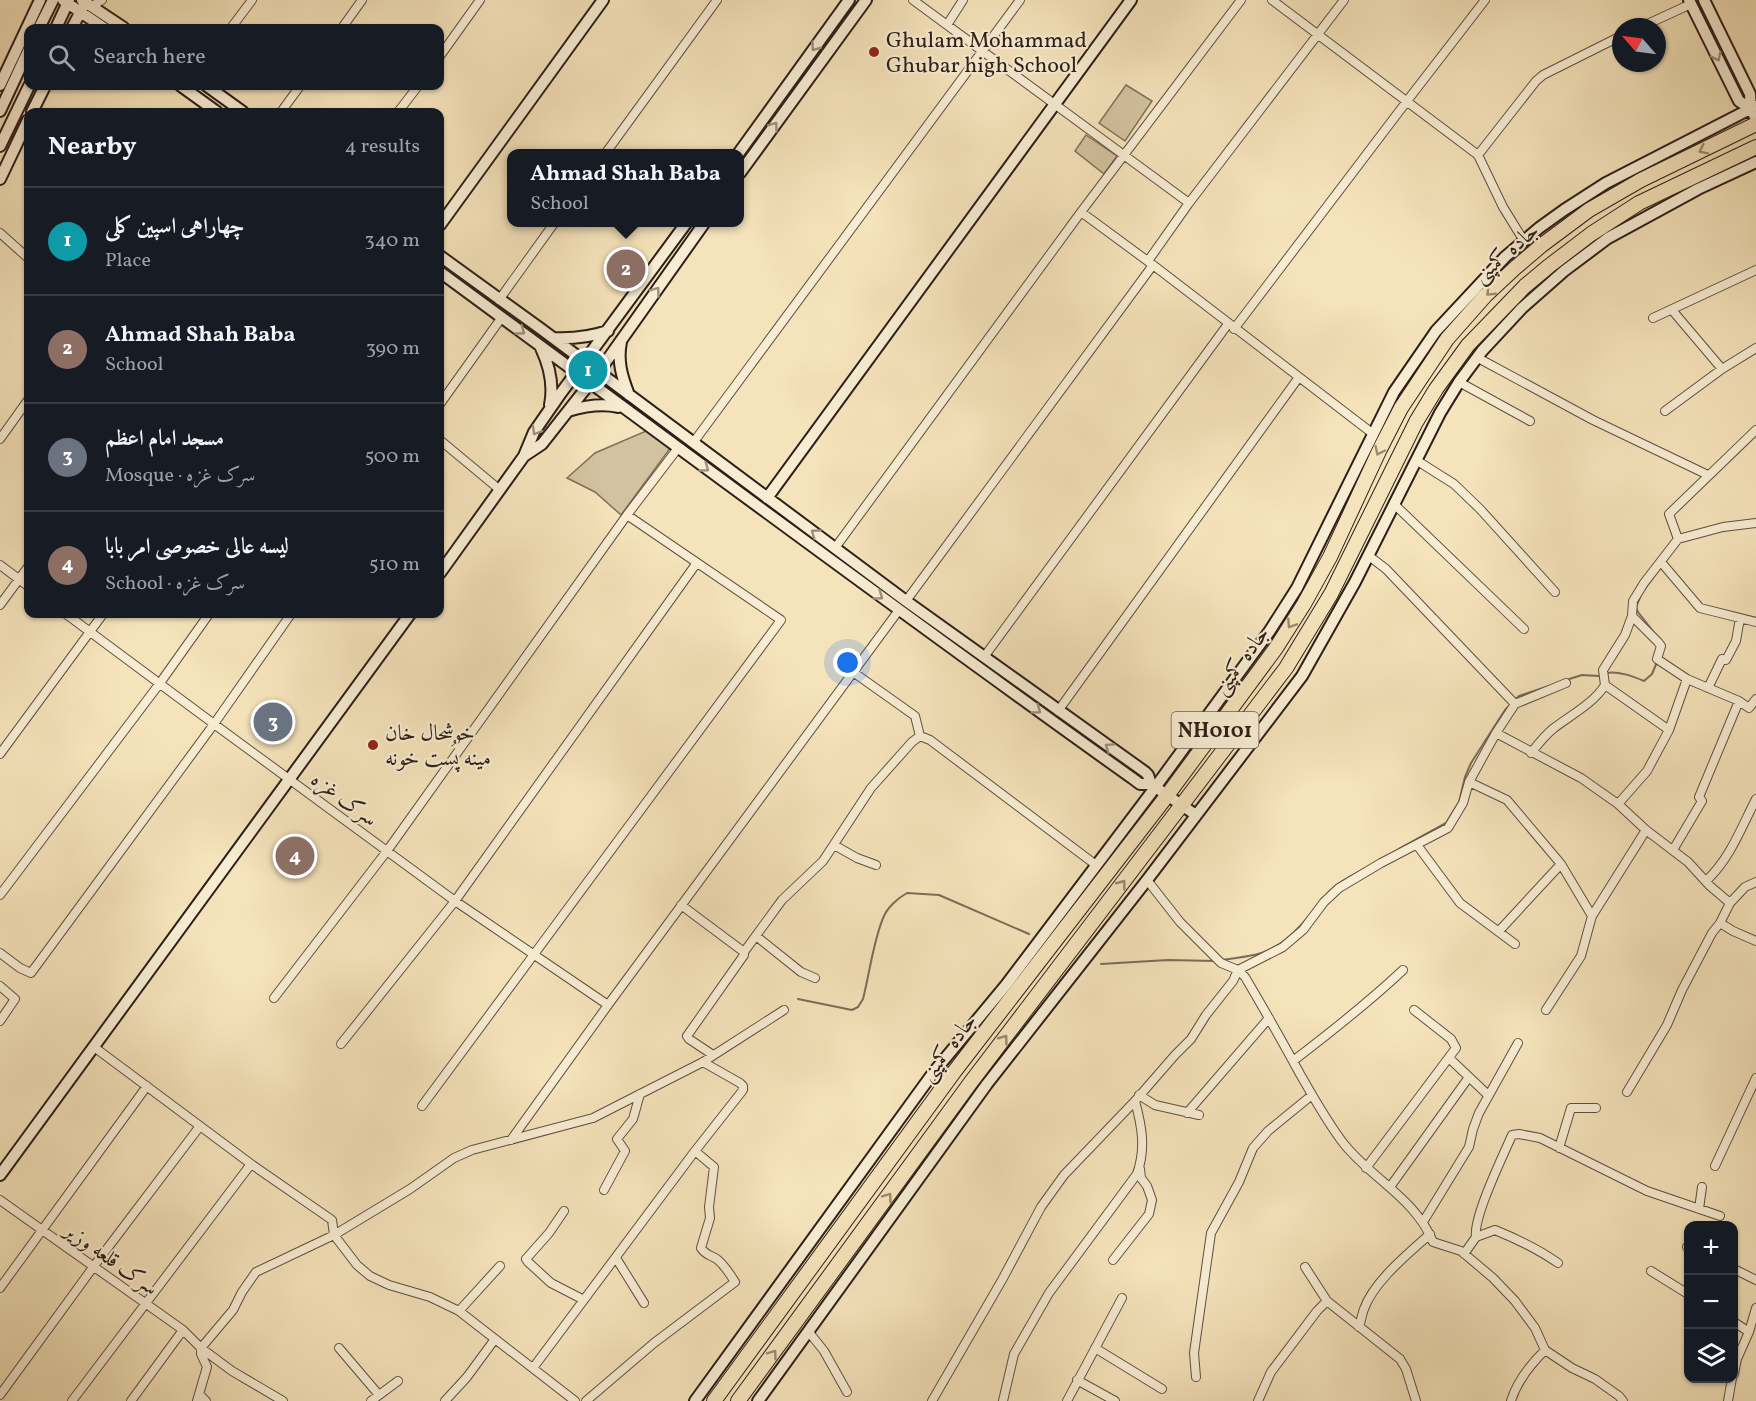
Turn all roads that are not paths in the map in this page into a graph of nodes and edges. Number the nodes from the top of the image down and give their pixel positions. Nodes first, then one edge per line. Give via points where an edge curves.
1 (40, 0) edge
2 (53, 0) edge
3 (102, 0) edge
4 (252, 0) edge
5 (362, 0) edge
6 (480, 0) edge
7 (603, 0) edge
8 (717, 0) edge
9 (849, 0) edge
10 (866, 0) edge
11 (913, 0) edge
12 (963, 0) edge
13 (1020, 0) edge
14 (1131, 0) edge
15 (1241, 0) edge
16 (1272, 0) edge
17 (1344, 0) edge
18 (1485, 0) edge
19 (1704, 0) edge
20 (67, 1) edge
21 (1690, 2) edge
22 (85, 4) edge
23 (1659, 18) edge
24 (29, 24) edge
25 (41, 24) edge
26 (58, 24) edge
27 (74, 24) edge
28 (101, 24) edge
29 (118, 24) edge
30 (234, 24) edge
31 (345, 24) edge
32 (947, 25) junction
33 (827, 30) junction
34 (24, 34) edge
35 (1318, 34) junction
36 (837, 37) junction
37 (1612, 40) edge
38 (444, 50) edge
39 (983, 51) junction
40 (24, 60) edge
41 (0, 85) edge
42 (27, 90) edge
43 (43, 90) edge
44 (186, 90) edge
45 (213, 90) edge
46 (297, 90) edge
47 (415, 90) edge
48 (1407, 101) junction
49 (1054, 104) junction
50 (34, 108) edge
51 (211, 108) edge
52 (237, 108) edge
53 (284, 108) edge
54 (401, 108) edge
55 (0, 111) edge
56 (1754, 111) edge
57 (1756, 124) edge
58 (24, 129) edge
59 (0, 146) edge
60 (1756, 147) edge
61 (608, 149) edge
62 (741, 149) edge
63 (1124, 155) junction
64 (1478, 155) junction
65 (1756, 162) edge
66 (744, 167) edge
67 (0, 180) edge
68 (1190, 203) junction
69 (1081, 212) junction
70 (444, 219) edge
71 (551, 227) edge
72 (683, 227) edge
73 (701, 227) edge
74 (0, 233) edge
75 (1524, 241) junction
76 (24, 254) edge
77 (1505, 257) junction
78 (444, 259) edge
79 (1150, 263) junction
80 (1515, 268) junction
81 (1756, 270) edge
82 (444, 275) edge
83 (499, 300) junction
84 (1672, 310) junction
85 (502, 317) junction
86 (1653, 318) dead end
87 (1231, 326) junction
88 (609, 331) junction
89 (1441, 335) junction
90 (553, 338) junction
91 (622, 338) junction
92 (540, 345) junction
93 (1756, 348) edge
94 (1478, 358) junction
95 (584, 362) junction
96 (1722, 369) junction
97 (576, 372) junction
98 (598, 373) junction
99 (1299, 377) junction
100 (1459, 382) junction
101 (590, 383) junction
102 (628, 395) junction
103 (444, 398) edge
104 (24, 406) edge
105 (624, 408) junction
106 (550, 409) junction
107 (568, 411) junction
108 (1665, 411) dead end
109 (1530, 421) dead end
110 (1756, 430) edge
111 (1372, 433) junction
112 (0, 439) edge
113 (444, 443) edge
114 (693, 443) junction
115 (678, 448) junction
116 (524, 456) junction
117 (1416, 460) junction
118 (1708, 475) junction
119 (500, 490) junction
120 (767, 498) junction
121 (1394, 504) junction
122 (627, 515) junction
123 (1756, 523) edge
124 (1678, 539) junction
125 (835, 548) junction
126 (1369, 556) junction
127 (854, 562) junction
128 (1660, 562) junction
129 (696, 564) junction
130 (0, 565) edge
131 (444, 567) edge
132 (846, 572) junction
133 (24, 573) edge
134 (19, 580) junction
135 (24, 583) edge
136 (1555, 592) dead end
137 (906, 601) junction
138 (0, 605) edge
139 (899, 610) junction
140 (1632, 616) junction
141 (72, 618) edge
142 (100, 618) edge
143 (206, 618) edge
144 (288, 618) edge
145 (407, 618) edge
146 (1740, 618) junction
147 (1756, 622) edge
148 (1524, 629) dead end
149 (90, 631) junction
150 (963, 642) junction
151 (957, 652) junction
152 (984, 657) junction
153 (854, 672) junction
154 (1687, 679) junction
155 (160, 682) junction
156 (1566, 683) dead end
157 (1605, 685) junction
158 (1708, 688) junction
159 (1756, 699) edge
160 (1739, 701) junction
161 (1515, 704) junction
162 (1058, 711) junction
163 (214, 724) junction
164 (1669, 730) junction
165 (1496, 733) junction
166 (920, 736) junction
167 (1531, 753) junction
168 (0, 754) edge
169 (290, 779) junction
170 (1469, 782) junction
171 (1158, 789) junction
172 (1756, 799) edge
173 (1618, 804) junction
174 (1182, 805) junction
175 (1196, 815) junction
176 (1646, 830) junction
177 (834, 845) junction
178 (1417, 845) junction
179 (1673, 850) junction
180 (387, 851) junction
181 (1561, 864) junction
182 (876, 865) dead end
183 (1096, 865) junction
184 (1147, 879) junction
185 (1706, 881) junction
186 (1756, 882) edge
187 (0, 895) edge
188 (455, 901) junction
189 (1730, 903) junction
190 (681, 905) junction
191 (1592, 916) junction
192 (1720, 923) junction
193 (1499, 932) junction
194 (756, 936) junction
195 (1756, 941) edge
196 (1515, 944) dead end
197 (744, 952) junction
198 (0, 953) edge
199 (534, 955) junction
200 (1238, 970) junction
201 (1402, 970) dead end
202 (815, 978) dead end
203 (0, 986) edge
204 (274, 998) dead end
205 (608, 1005) junction
206 (784, 1010) dead end
207 (1414, 1010) dead end
208 (1546, 1010) dead end
209 (1269, 1018) junction
210 (0, 1021) edge
211 (1518, 1043) dead end
212 (341, 1044) dead end
213 (94, 1047) junction
214 (713, 1055) junction
215 (1449, 1058) junction
216 (1293, 1061) junction
217 (703, 1062) junction
218 (1469, 1077) junction
219 (1756, 1079) edge
220 (147, 1086) junction
221 (1627, 1092) dead end
222 (640, 1094) junction
223 (1312, 1095) junction
224 (1488, 1095) junction
225 (1137, 1098) junction
226 (422, 1106) dead end
227 (1596, 1108) dead end
228 (1187, 1113) junction
229 (1199, 1115) dead end
230 (200, 1126) junction
231 (511, 1140) junction
232 (1559, 1148) junction
233 (694, 1151) junction
234 (251, 1164) junction
235 (1715, 1166) dead end
236 (1140, 1168) junction
237 (1366, 1168) junction
238 (0, 1175) edge
239 (1390, 1187) junction
240 (1702, 1187) dead end
241 (604, 1190) dead end
242 (0, 1200) edge
243 (1700, 1209) junction
244 (564, 1211) dead end
245 (1720, 1216) dead end
246 (1423, 1222) junction
247 (42, 1230) junction
248 (1430, 1234) junction
249 (334, 1235) junction
250 (1476, 1237) junction
251 (1464, 1254) junction
252 (616, 1258) junction
253 (1113, 1260) dead end
254 (1558, 1263) dead end
255 (94, 1266) junction
256 (500, 1266) dead end
257 (1305, 1268) dead end
258 (1651, 1270) dead end
259 (1738, 1271) edge
260 (1756, 1280) edge
261 (0, 1288) edge
262 (1684, 1291) edge
263 (1122, 1298) dead end
264 (584, 1300) junction
265 (1327, 1301) junction
266 (146, 1303) junction
267 (644, 1303) dead end
268 (1756, 1308) edge
269 (459, 1311) junction
270 (1738, 1325) edge
271 (1359, 1327) junction
272 (183, 1330) junction
273 (808, 1331) junction
274 (1749, 1332) junction
275 (495, 1339) junction
276 (201, 1348) junction
277 (339, 1348) dead end
278 (1095, 1348) junction
279 (1545, 1350) junction
280 (1738, 1357) edge
281 (532, 1368) junction
282 (1196, 1377) dead end
283 (1077, 1380) junction
284 (398, 1381) dead end
285 (1731, 1383) edge
286 (1162, 1389) dead end
287 (847, 1392) dead end
288 (0, 1395) edge
289 (379, 1395) junction
290 (201, 1399) edge
291 (72, 1401) edge
292 (131, 1401) edge
293 (284, 1401) edge
294 (371, 1401) edge
295 (445, 1401) edge
296 (575, 1401) edge
297 (586, 1401) edge
298 (695, 1401) edge
299 (714, 1401) edge
300 (738, 1401) edge
301 (758, 1401) edge
302 (932, 1401) edge
303 (1003, 1401) edge
304 (1067, 1401) edge
305 (1115, 1401) edge
306 (1258, 1401) edge
307 (1416, 1401) edge
308 (1511, 1401) edge
309 (1622, 1401) edge
310 (1728, 1401) edge

1 - 24 street
2 - 25 street
3 - 22 street
4 - 30 street
5 - 31 street
6 - 38 street
7 - 70 street
8 - 61 street
9 - 33 street
10 - 36 street
11 - 32 street
12 - 32 street
13 - 39 street
14 - 49 street
15 - 63 street
16 - 35 street
17 - 35 street
18 - 48 street
19 - 56 street via 1750,94
20 - 22 street
20 - 26 street
21 - 23 street
21 -> 56 street via 1739,101
22 - 27 street
22 - 28 street
22 - 29 street
32 - 39 street
33 - 36 street
33 -> 62 street
34 - 41 street
35 - 48 street
35 - 68 street
66 -> 36 street
37 - 64 street via 1543,75
39 - 49 street
39 - 114 street
40 - 55 street
42 - 59 street
43 - 50 street
44 - 51 street
45 - 52 street
46 - 53 street
47 - 54 street
48 - 64 street
48 - 87 street
49 - 63 street
49 - 120 street
56 - 75 street via 1606,183
57 -> 80 highway, جاده کمپنی / NH0101 via 1589,210
58 - 67 street
60 - 174 highway, جاده کمپنی / NH0101 via 1639,203 1592,234 1525,286 1468,345 1416,422 1315,623 1286,668
63 - 68 street
63 - 69 street
64 - 75 street
65 - 94 street via 1608,238 1522,308
68 - 79 street
69 - 79 street
69 - 125 street
71 - 83 street
72 - 88 street
91 -> 73 street
74 - 76 street
75 - 77 street
77 - 80 highway
77 - 89 street
78 - 83 street
79 - 87 street
79 - 137 street
80 -> 89 highway, جاده کمپنی / NH0101
81 - 84 street
82 - 85 street
83 - 90 street
84 - 86 street
84 - 96 street
85 -> 92 street
85 - 103 street
87 - 99 street
87 - 152 street
88 - 90 street
88 - 95 street
89 - 111 street via 1394,392
89 -> 171 highway, جاده کمپنی / NH0101 via 1304,604 1276,648
90 - 95 street
91 - 98 street
91 - 102 street via 621,375
92 - 97 street
92 - 106 street via 551,376
93 - 96 street
94 - 100 street
94 - 118 street via 1593,420
95 - 97 street
95 - 98 street
96 - 108 street
97 - 101 street
97 - 106 street
98 - 101 street
98 - 102 street
99 - 111 street
99 - 162 street
100 - 109 street
100 - 117 street
101 - 105 street
101 - 107 street
102 - 114 street
104 - 112 street
105 - 107 street via 589,405
105 - 115 street
106 -> 116 street
107 - 116 street via 542,444
110 - 118 street
111 - 171 street via 1297,588
113 - 119 street
114 - 120 street
115 - 122 street
115 -> 132 street
116 - 119 street
117 - 121 street
117 - 136 street via 1454,484
118 - 124 street via 1669,514
119 - 131 street
125 -> 120 street
121 - 126 street
121 - 148 street
122 - 129 street
122 - 180 street
123 - 124 street
124 - 128 street
125 - 127 street
126 - 161 street
126 - 175 street via 1302,676
127 - 132 street
127 - 137 street
128 - 140 street via 1633,601
128 - 146 street via 1700,608
129 - 188 street
129 - 199 street via 781,620
130 - 134 street
132 -> 139 street
133 - 134 street
134 - 135 street
134 - 138 street
137 - 150 street
139 - 151 street
139 - 153 street
140 - 154 street via 1661,646 1657,659
140 - 157 street via 1603,670
141 - 149 street, سرک غزه
142 - 149 street
143 - 155 street
144 - 163 street
145 - 169 street
146 - 147 street
146 - 158 street via 1734,647 1726,660 1722,659
149 - 155 street, سرک غزه
149 - 168 street
150 - 151 street
150 - 152 street
151 -> 171 street via 1140,784
152 - 162 street
153 - 166 street via 915,716
153 - 190 street
154 - 158 street
154 - 164 street
155 - 163 street, سرک غزه
155 - 187 street
156 - 161 street
157 - 164 street
157 - 167 street via 1551,730
158 - 160 street
159 - 160 street via 1751,708
160 - 179 street via 1699,797 1702,801
161 - 165 street
171 -> 162 street via 1145,772
163 - 169 street, سرک غزه
163 - 198 street via 31,973
164 - 173 street via 1647,771
165 - 167 street
165 - 170 street
166 - 177 street via 871,788
166 - 183 street
167 - 173 street via 1581,778
169 - 180 street, سرک غزه
169 - 213 street
170 - 178 street via 1464,803 1448,828
170 - 181 street via 1507,800
171 - 174 street
171 - 183 street
171 - 299 highway, جاده کمپنی / NH0101
172 - 185 street via 1726,857
173 - 176 street
174 - 175 street
300 -> 174 highway, جاده کمپنی / NH0101 via 971,1082
175 - 184 street
176 - 179 street
176 - 191 street
177 - 182 street
177 - 194 street via 816,869 782,900
178 - 193 street via 1460,903
178 - 200 street via 1339,888 1283,947
179 - 185 street
180 - 188 street, سرک غزه
180 - 204 street
181 - 191 street
181 - 193 street
183 - 298 street via 1006,985 933,1073
184 - 200 street via 1180,922 1219,960
184 - 273 street via 987,1084
185 - 189 street
186 - 189 street via 1745,887
188 - 199 street, سرک غزه
188 - 212 street
189 - 192 street
190 - 197 street
190 - 205 street
191 - 208 street via 1581,956
192 - 195 street
192 - 221 street
193 - 196 street
194 - 197 street
194 - 202 street via 801,972
197 - 214 street via 687,1036
199 - 205 street, سرک غزه
199 - 226 street
200 - 209 street
200 - 225 street via 1191,1039
201 - 216 street
203 - 210 street via 15,999
205 - 231 street
206 - 214 street
207 - 215 street via 1451,1039 1456,1048
209 - 216 street
209 - 228 street
211 - 224 street
213 - 220 street
213 - 238 street
214 - 217 street
215 - 218 street
215 - 237 street
216 - 223 street
217 - 222 street
217 - 233 street via 740,1083 743,1090
218 - 224 street
218 - 239 street
219 - 235 street
220 - 230 street
220 - 247 street
222 - 231 street via 593,1118
222 - 241 street via 633,1119 617,1139 624,1151
223 - 237 street via 1344,1144
223 - 282 street via 1253,1148 1211,1233 1194,1353
224 - 246 street via 1469,1147
225 - 228 street
225 - 236 street via 1143,1127
225 - 302 street via 1064,1175 1041,1207
227 - 232 street via 1571,1108
228 - 229 street
230 - 234 street
230 - 255 street
231 - 249 street via 454,1158
232 - 243 street via 1647,1191
232 - 250 street via 1540,1138 1512,1135 1482,1207
233 - 252 street
233 - 297 street via 714,1167 710,1218 701,1248 705,1255 723,1265 735,1282
234 - 249 street via 332,1220
234 - 266 street
236 - 253 street via 1152,1200 1149,1214
236 - 303 street via 1048,1293 1014,1354
237 - 239 street
239 - 246 street
240 - 243 street
242 - 247 street, سرک قلعه وزیر
243 - 245 street
244 - 264 street via 526,1259 551,1282
246 - 248 street
247 - 255 street, سرک قلعه وزیر
247 - 261 street
248 - 251 street via 1433,1242
248 - 271 street via 1378,1286 1364,1309
249 - 269 street via 370,1276
249 - 276 street via 256,1272 233,1310
250 - 251 street
250 - 254 street via 1495,1230 1534,1247
251 - 279 street via 1515,1301
252 - 264 street
252 - 267 street
255 - 266 street, سرک قلعه وزیر
255 - 288 street
256 - 269 street
257 - 265 street
258 - 262 street
259 - 260 street
263 - 278 street
264 - 281 street
265 - 271 street
265 - 306 street via 1271,1372
266 - 272 street, سرک قلعه وزیر
266 - 291 street
268 - 274 street
269 - 275 street
270 - 274 street
271 - 307 street via 1400,1359
272 - 276 street, سرک قلعه وزیر
272 - 292 street
273 - 287 street
273 - 301 street
274 - 280 street
275 - 281 street
275 - 295 street
276 - 290 street via 207,1367
276 - 293 street, سرک قلعه وزیر
277 - 289 street
278 - 283 street
278 - 286 street
279 - 308 street via 1531,1363
279 - 309 street via 1595,1379
281 - 296 street
283 - 304 street
283 - 305 street
284 - 289 street
285 - 310 street
289 - 294 street

